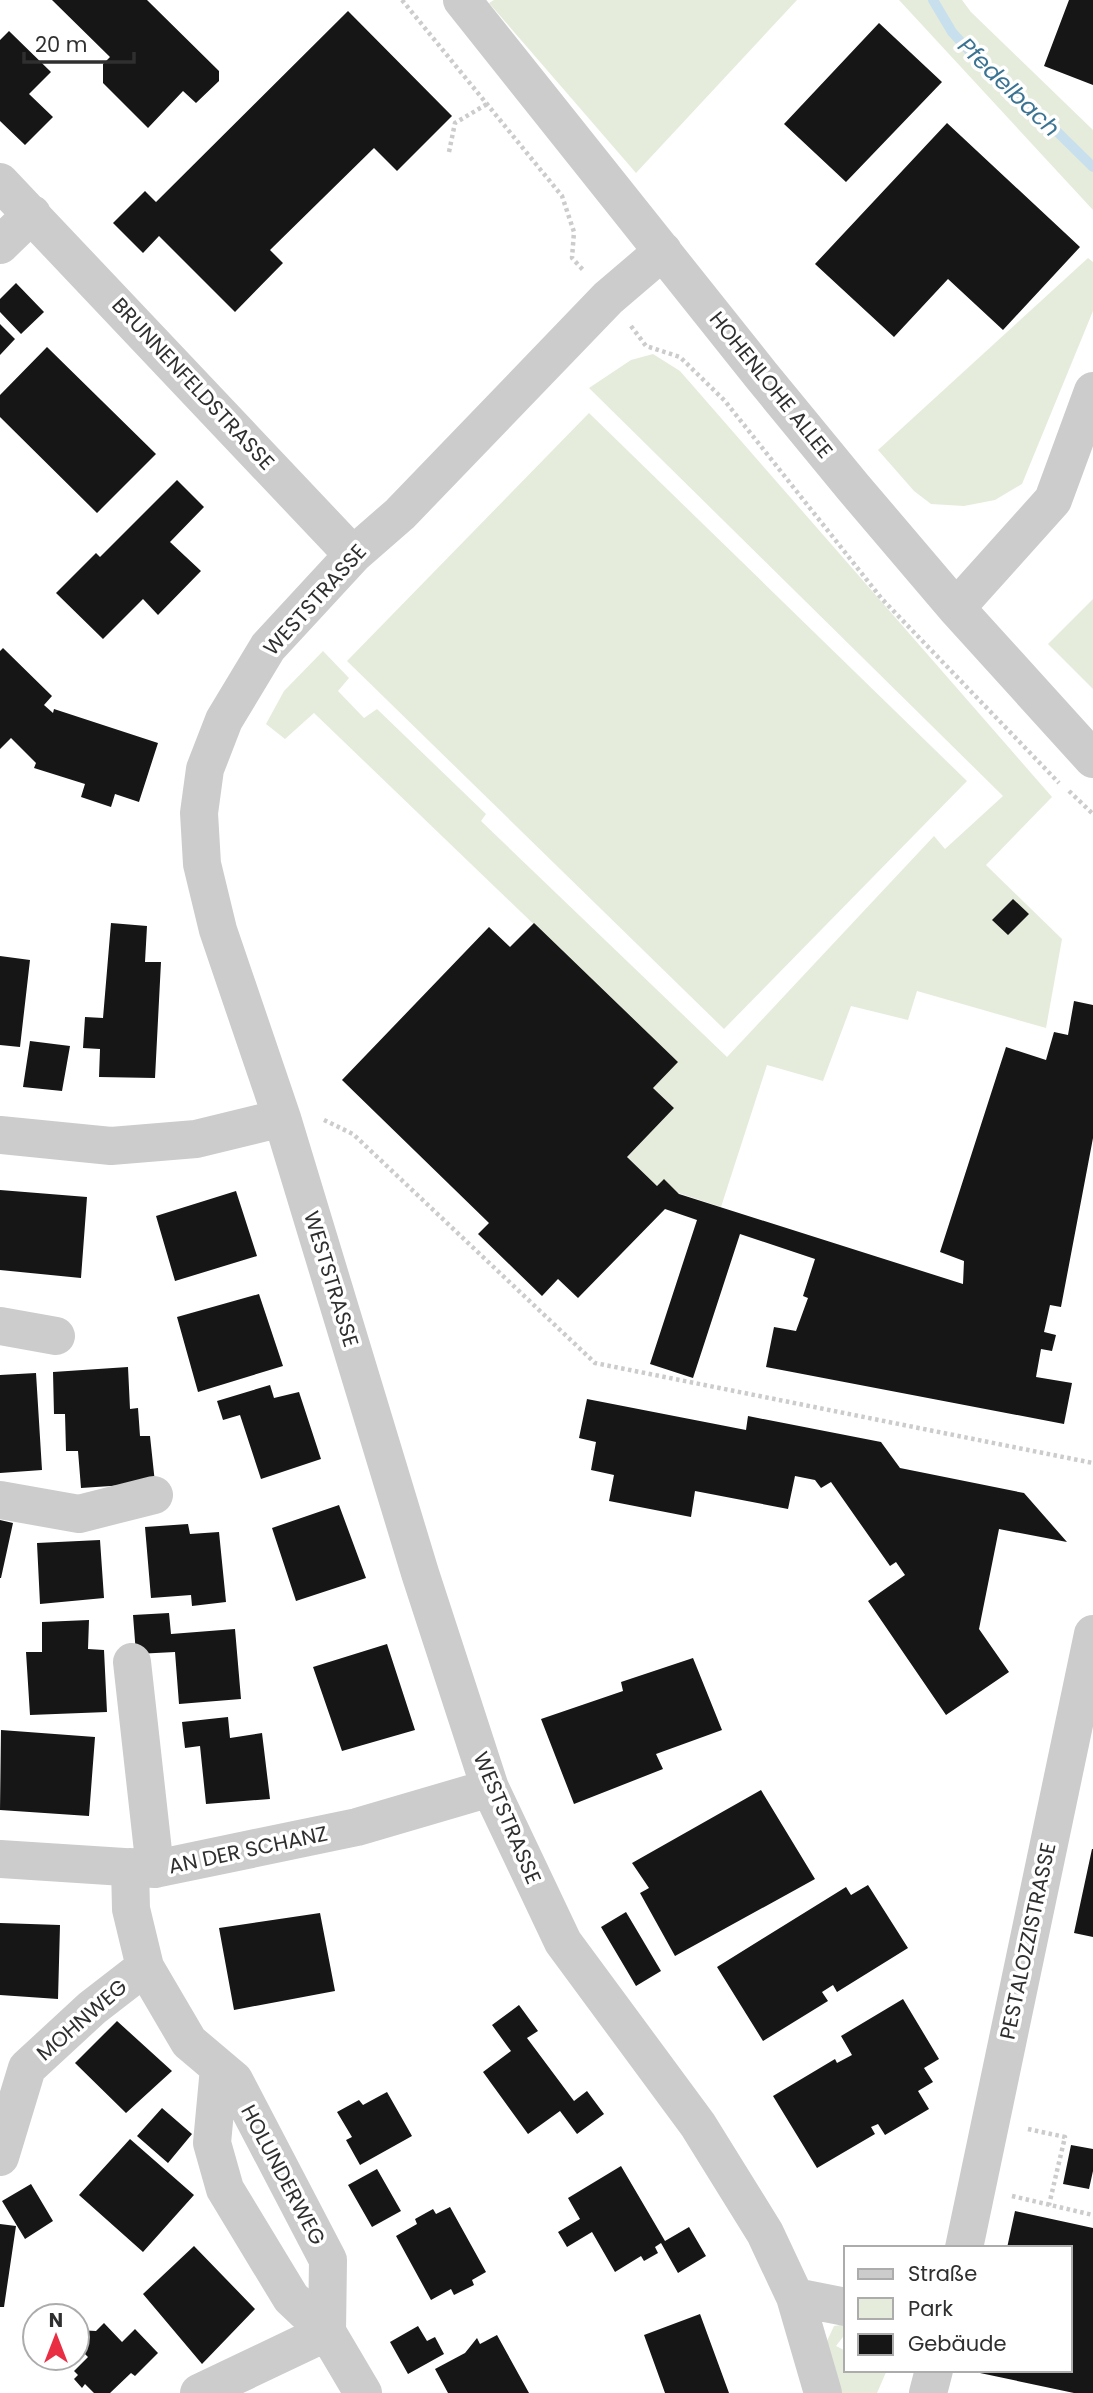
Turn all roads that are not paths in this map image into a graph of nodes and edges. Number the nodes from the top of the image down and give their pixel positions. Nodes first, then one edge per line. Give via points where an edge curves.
1 (463, 0) edge
2 (0, 182) edge
3 (32, 214) junction
4 (0, 245) edge
5 (663, 251) junction
6 (1093, 391) edge
7 (353, 555) junction
8 (956, 608) junction
9 (1093, 759) edge
10 (282, 1118) junction
11 (0, 1135) edge
12 (0, 1326) edge
13 (56, 1336) dead end
14 (154, 1494) dead end
15 (0, 1500) edge
16 (1093, 1634) edge
17 (132, 1662) dead end
18 (490, 1788) junction
19 (0, 1858) edge
20 (142, 1868) junction
21 (145, 1967) junction
22 (219, 2068) junction
23 (0, 2157) edge
24 (964, 2246) edge
25 (795, 2297) junction
26 (844, 2307) edge
27 (327, 2332) junction
28 (933, 2372) edge
29 (199, 2393) edge
30 (363, 2393) edge
31 (823, 2393) edge
32 (928, 2393) edge

1 - 5 street, HOHENLOHE ALLEE
2 - 3 street, BRUNNENFELDSTRASSE
3 - 4 street
3 - 7 street, BRUNNENFELDSTRASSE
5 - 7 street, WESTSTRASSE via 608,298 400,514
5 - 8 street, HOHENLOHE ALLEE
6 - 8 street via 1053,500
7 - 10 street, WESTSTRASSE via 268,647 224,720 205,769 199,813 202,864 218,930
8 - 9 street, HOHENLOHE ALLEE
10 - 11 street via 195,1139 111,1146
10 - 18 street, WESTSTRASSE
12 - 13 street
14 - 15 street via 79,1514
16 - 24 street, PESTALOZZISTRASSE
17 - 20 street, HOLUNDERWEG
18 - 20 street, AN DER SCHANZ via 357,1827
18 - 25 street, WESTSTRASSE via 563,1942 698,2125 765,2233
19 - 20 street, AN DER SCHANZ
20 - 21 street, HOLUNDERWEG via 131,1909
21 - 22 street, HOLUNDERWEG via 189,2042
21 - 23 street, MOHNWEG via 27,2068
22 - 27 street, HOLUNDERWEG via 234,2080 328,2260
22 - 27 street, HOLUNDERWEG via 212,2143 225,2189 291,2298
25 - 26 street
25 - 31 street, WESTSTRASSE
27 - 29 street
27 - 30 street, HOLUNDERWEG
28 - 32 street

